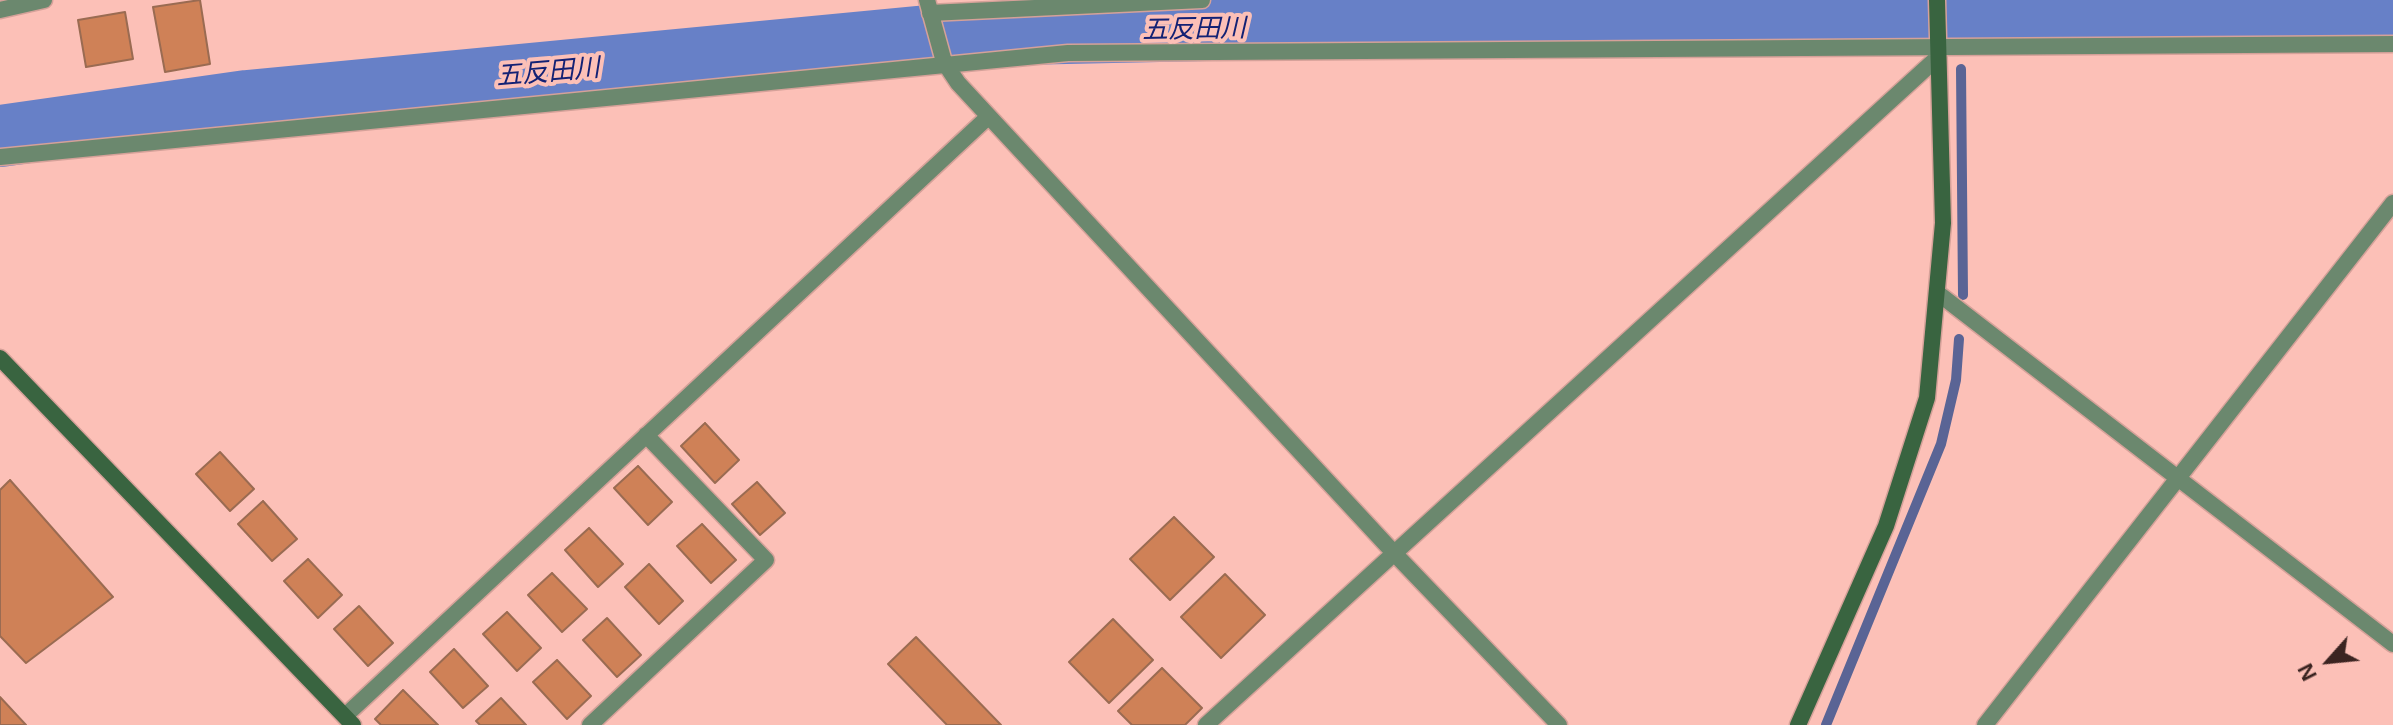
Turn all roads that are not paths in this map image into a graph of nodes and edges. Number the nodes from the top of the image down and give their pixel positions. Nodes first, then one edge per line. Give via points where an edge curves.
1 (44, 0) edge
2 (1202, 0) edge
3 (1937, 0) edge
4 (0, 10) edge
5 (929, 10) edge
6 (2393, 44) edge
7 (1937, 50) junction
8 (944, 61) junction
9 (988, 117) junction
10 (0, 157) edge
11 (2393, 203) edge
12 (1939, 294) junction
13 (0, 358) edge
14 (646, 435) junction
15 (2180, 480) junction
16 (1394, 553) junction
17 (2393, 644) edge
18 (349, 721) edge
19 (590, 725) edge
20 (1206, 725) edge
21 (1559, 725) edge
22 (1798, 725) edge
23 (1985, 725) edge

1 - 4 street
2 - 5 street
3 - 7 street
5 - 8 street
6 - 7 street
7 - 8 street via 1068,53
7 - 12 street via 1943,223
7 - 16 street
8 - 9 street
8 - 10 street
9 - 14 street
9 - 16 street
11 - 15 street
12 - 15 street
12 - 22 street via 1927,398 1886,526
13 - 18 street
14 - 18 street
14 - 19 street via 766,560
15 - 17 street
15 - 23 street
16 - 20 street
16 - 21 street

